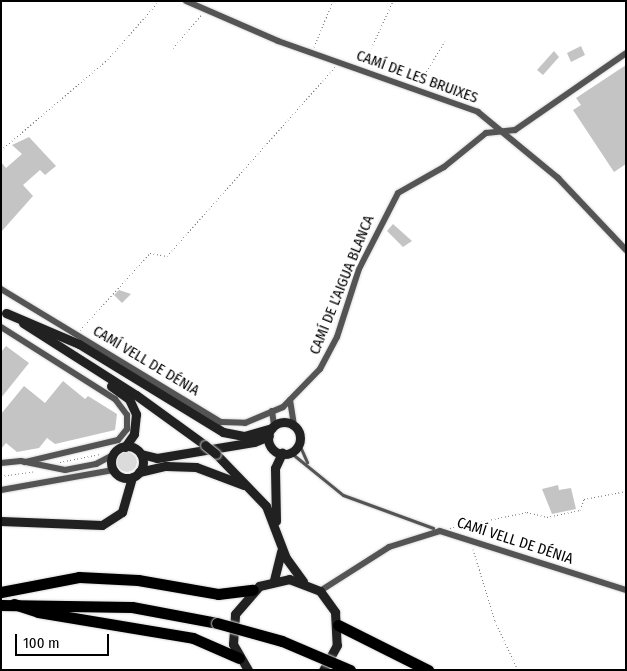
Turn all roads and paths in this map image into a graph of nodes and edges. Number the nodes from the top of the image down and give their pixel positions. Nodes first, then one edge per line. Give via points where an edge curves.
1 (159, 1) edge
2 (186, 1) edge
3 (333, 1) edge
4 (393, 1) edge
5 (206, 10) junction
6 (445, 41) dead end
7 (173, 48) dead end
8 (311, 52) junction
9 (626, 53) edge
10 (339, 63) junction
11 (362, 69) junction
12 (416, 88) junction
13 (496, 129) junction
14 (1, 150) edge
15 (626, 250) edge
16 (1, 289) edge
17 (4, 311) edge
18 (1, 327) edge
19 (76, 334) junction
20 (290, 400) junction
21 (283, 407) junction
22 (272, 411) junction
23 (290, 415) junction
24 (294, 425) junction
25 (271, 433) junction
26 (299, 444) junction
27 (125, 446) junction
28 (286, 453) junction
29 (140, 454) junction
30 (113, 455) junction
31 (157, 458) junction
32 (25, 462) junction
33 (1, 463) edge
34 (310, 466) junction
35 (114, 470) junction
36 (138, 472) junction
37 (121, 477) junction
38 (1, 490) edge
39 (253, 490) junction
40 (626, 491) edge
41 (129, 492) junction
42 (1, 521) edge
43 (433, 528) dead end
44 (442, 531) junction
45 (278, 536) junction
46 (471, 540) junction
47 (281, 548) junction
48 (274, 580) junction
49 (303, 582) junction
50 (253, 590) junction
51 (626, 590) edge
52 (1, 592) edge
53 (320, 592) junction
54 (14, 604) junction
55 (1, 605) edge
56 (338, 625) junction
57 (239, 658) junction
58 (248, 670) edge
59 (323, 670) edge
60 (350, 670) edge
61 (428, 670) edge
62 (518, 670) edge

1 - 14 path via 89,77
2 - 5 street, CAMÍ DE LES BRUIXES
3 - 8 path
4 - 11 path
5 - 7 path
5 - 8 street, CAMÍ DE LES BRUIXES
6 - 12 path
8 - 10 street, CAMÍ DE LES BRUIXES
9 - 13 street, CAMÍ DE L’AIGUA BLANCA via 514,130
10 - 11 street, CAMÍ DE LES BRUIXES
10 - 19 path via 167,256 150,253
11 - 12 street, CAMÍ DE LES BRUIXES
12 - 13 street, CAMÍ DE LES BRUIXES via 470,108
13 - 15 street, CAMÍ DE LES BRUIXES via 558,178
13 - 20 street, CAMÍ DE L’AIGUA BLANCA via 444,167 408,185 390,202 359,269 329,355
16 - 19 street, CAMÍ VELL DE DÉNIA
17 - 25 main road via 78,344 223,432 244,436
17 - 27 main road via 129,399 137,422
17 - 39 main road, bridge via 129,390 205,445
18 - 32 street via 115,399 125,409 129,423 123,436 112,443
19 - 22 street, CAMÍ VELL DE DÉNIA via 229,425
20 - 21 street, CAMÍ DE L’AIGUA BLANCA
20 - 23 street
21 - 22 street, CAMÍ VELL DE DÉNIA
21 - 23 street
22 - 25 street
23 - 24 street
24 - 25 main road
24 - 26 main road via 300,434
25 - 28 main road
25 - 31 main road via 254,442
26 - 28 main road
26 - 34 lane, CAMÍ VELL DE DÉNIA
27 - 29 main road
27 - 30 main road
28 - 34 lane, CAMÍ VELL DE DÉNIA
28 - 45 main road via 274,481
29 - 31 main road
29 - 36 main road
30 - 32 street via 96,464 65,470
30 - 35 main road
31 - 36 main road
32 - 33 street
34 - 43 lane, CAMÍ VELL DE DÉNIA via 343,495
35 - 37 main road
35 - 38 street
36 - 37 main road
36 - 39 main road via 166,466 196,467 227,476
36 - 41 main road
37 - 41 main road
39 - 45 main road via 272,518
40 - 44 path via 584,499 580,510 547,517 527,512
41 - 42 main road via 122,512 95,527
44 - 46 street, CAMÍ VELL DE DÉNIA
44 - 53 street, CAMÍ VELL DE DÉNIA via 388,547
45 - 47 main road
46 - 51 street, CAMÍ VELL DE DÉNIA
46 - 62 path via 495,621
47 - 48 main road
47 - 49 main road
48 - 49 main road
48 - 50 main road
49 - 53 main road
50 - 52 highway via 218,594 138,580 86,577
50 - 57 main road via 235,614 233,644
53 - 56 main road
54 - 55 highway
54 - 57 highway via 38,612 192,638
54 - 60 highway, bridge via 132,607 217,623 282,641
56 - 59 main road via 337,645
56 - 61 highway
57 - 58 main road

